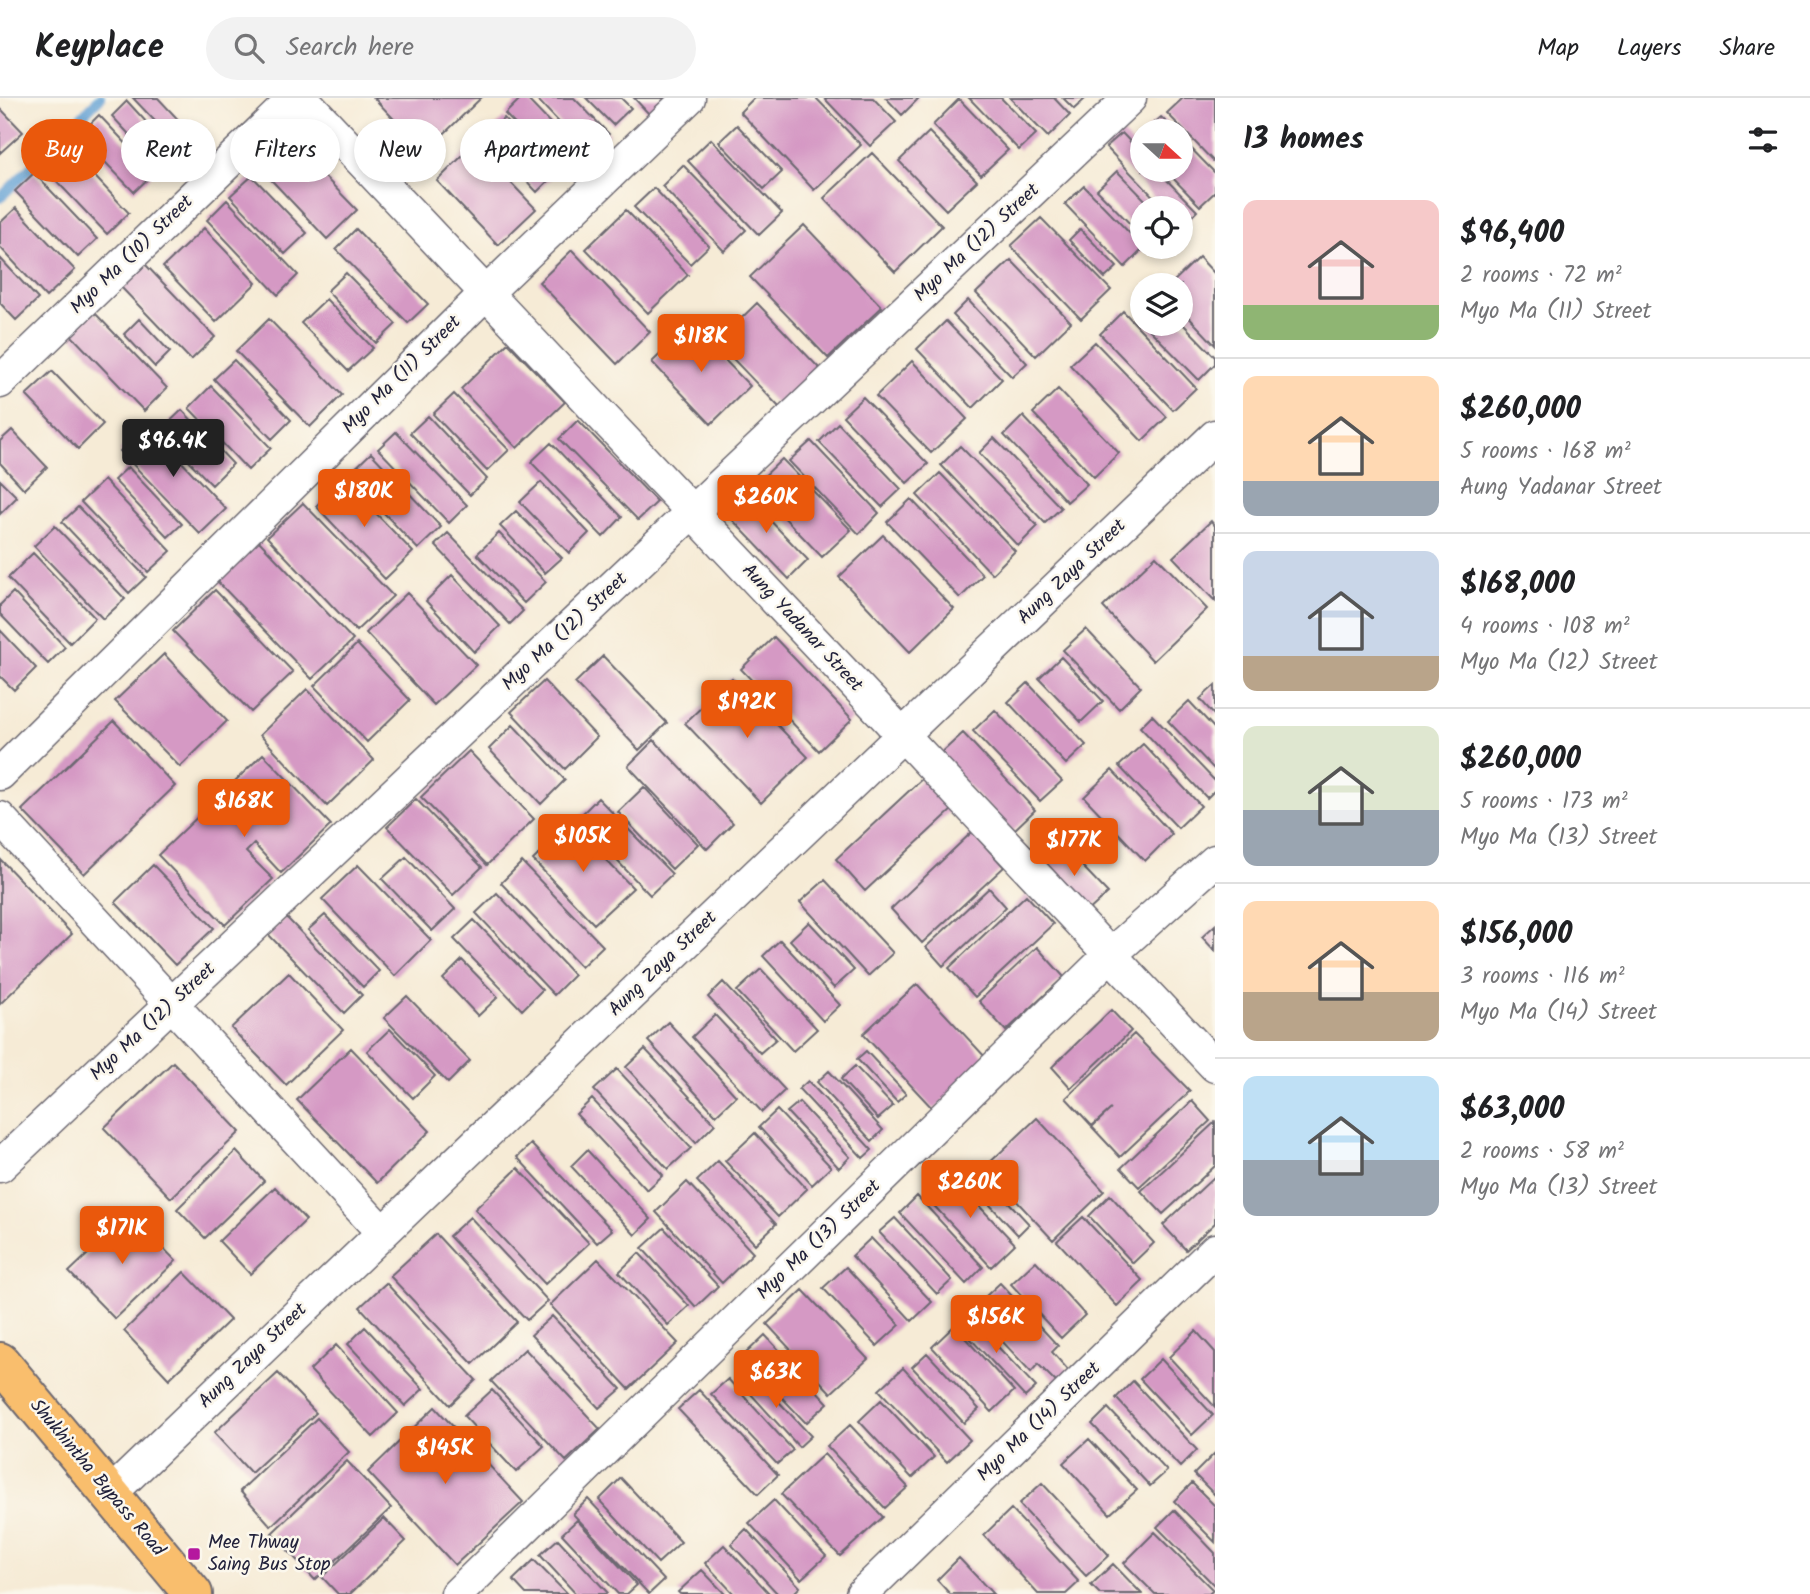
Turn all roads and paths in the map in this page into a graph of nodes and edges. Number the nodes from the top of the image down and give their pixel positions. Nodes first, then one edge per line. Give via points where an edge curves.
1 (295, 98) edge
2 (302, 98) edge
3 (689, 98) edge
4 (1130, 98) edge
5 (486, 293) junction
6 (0, 382) edge
7 (1215, 436) edge
8 (692, 512) junction
9 (903, 735) junction
10 (0, 774) edge
11 (0, 818) edge
12 (1215, 861) edge
13 (1110, 955) junction
14 (172, 1004) junction
15 (1215, 1066) edge
16 (0, 1167) edge
17 (382, 1233) junction
18 (1215, 1250) edge
19 (0, 1362) edge
20 (111, 1493) junction
21 (193, 1594) edge
22 (457, 1594) edge
23 (862, 1594) edge

1 - 6 street, Myo Ma (10) Street
2 - 5 street, Aung Yadanar Street
3 - 5 street, Myo Ma (11) Street
4 - 8 street, Myo Ma (12) Street
5 - 8 street, Aung Yadanar Street
5 - 10 street, Myo Ma (11) Street
7 - 9 street, Aung Zaya Street
8 - 9 street, Aung Yadanar Street
8 - 14 street, Myo Ma (12) Street
9 - 13 street, Aung Yadanar Street
9 - 17 street, Aung Zaya Street
11 - 14 street
12 - 13 street, Myo Ma (13) Street
13 - 15 street, Aung Yadanar Street
13 - 22 street, Myo Ma (13) Street
14 - 16 street, Myo Ma (12) Street
14 - 17 street
17 - 20 street, Aung Zaya Street
18 - 23 street, Myo Ma (14) Street
19 - 20 main road, Shukhintha Bypass Road
20 - 21 main road, Shukhintha Bypass Road

